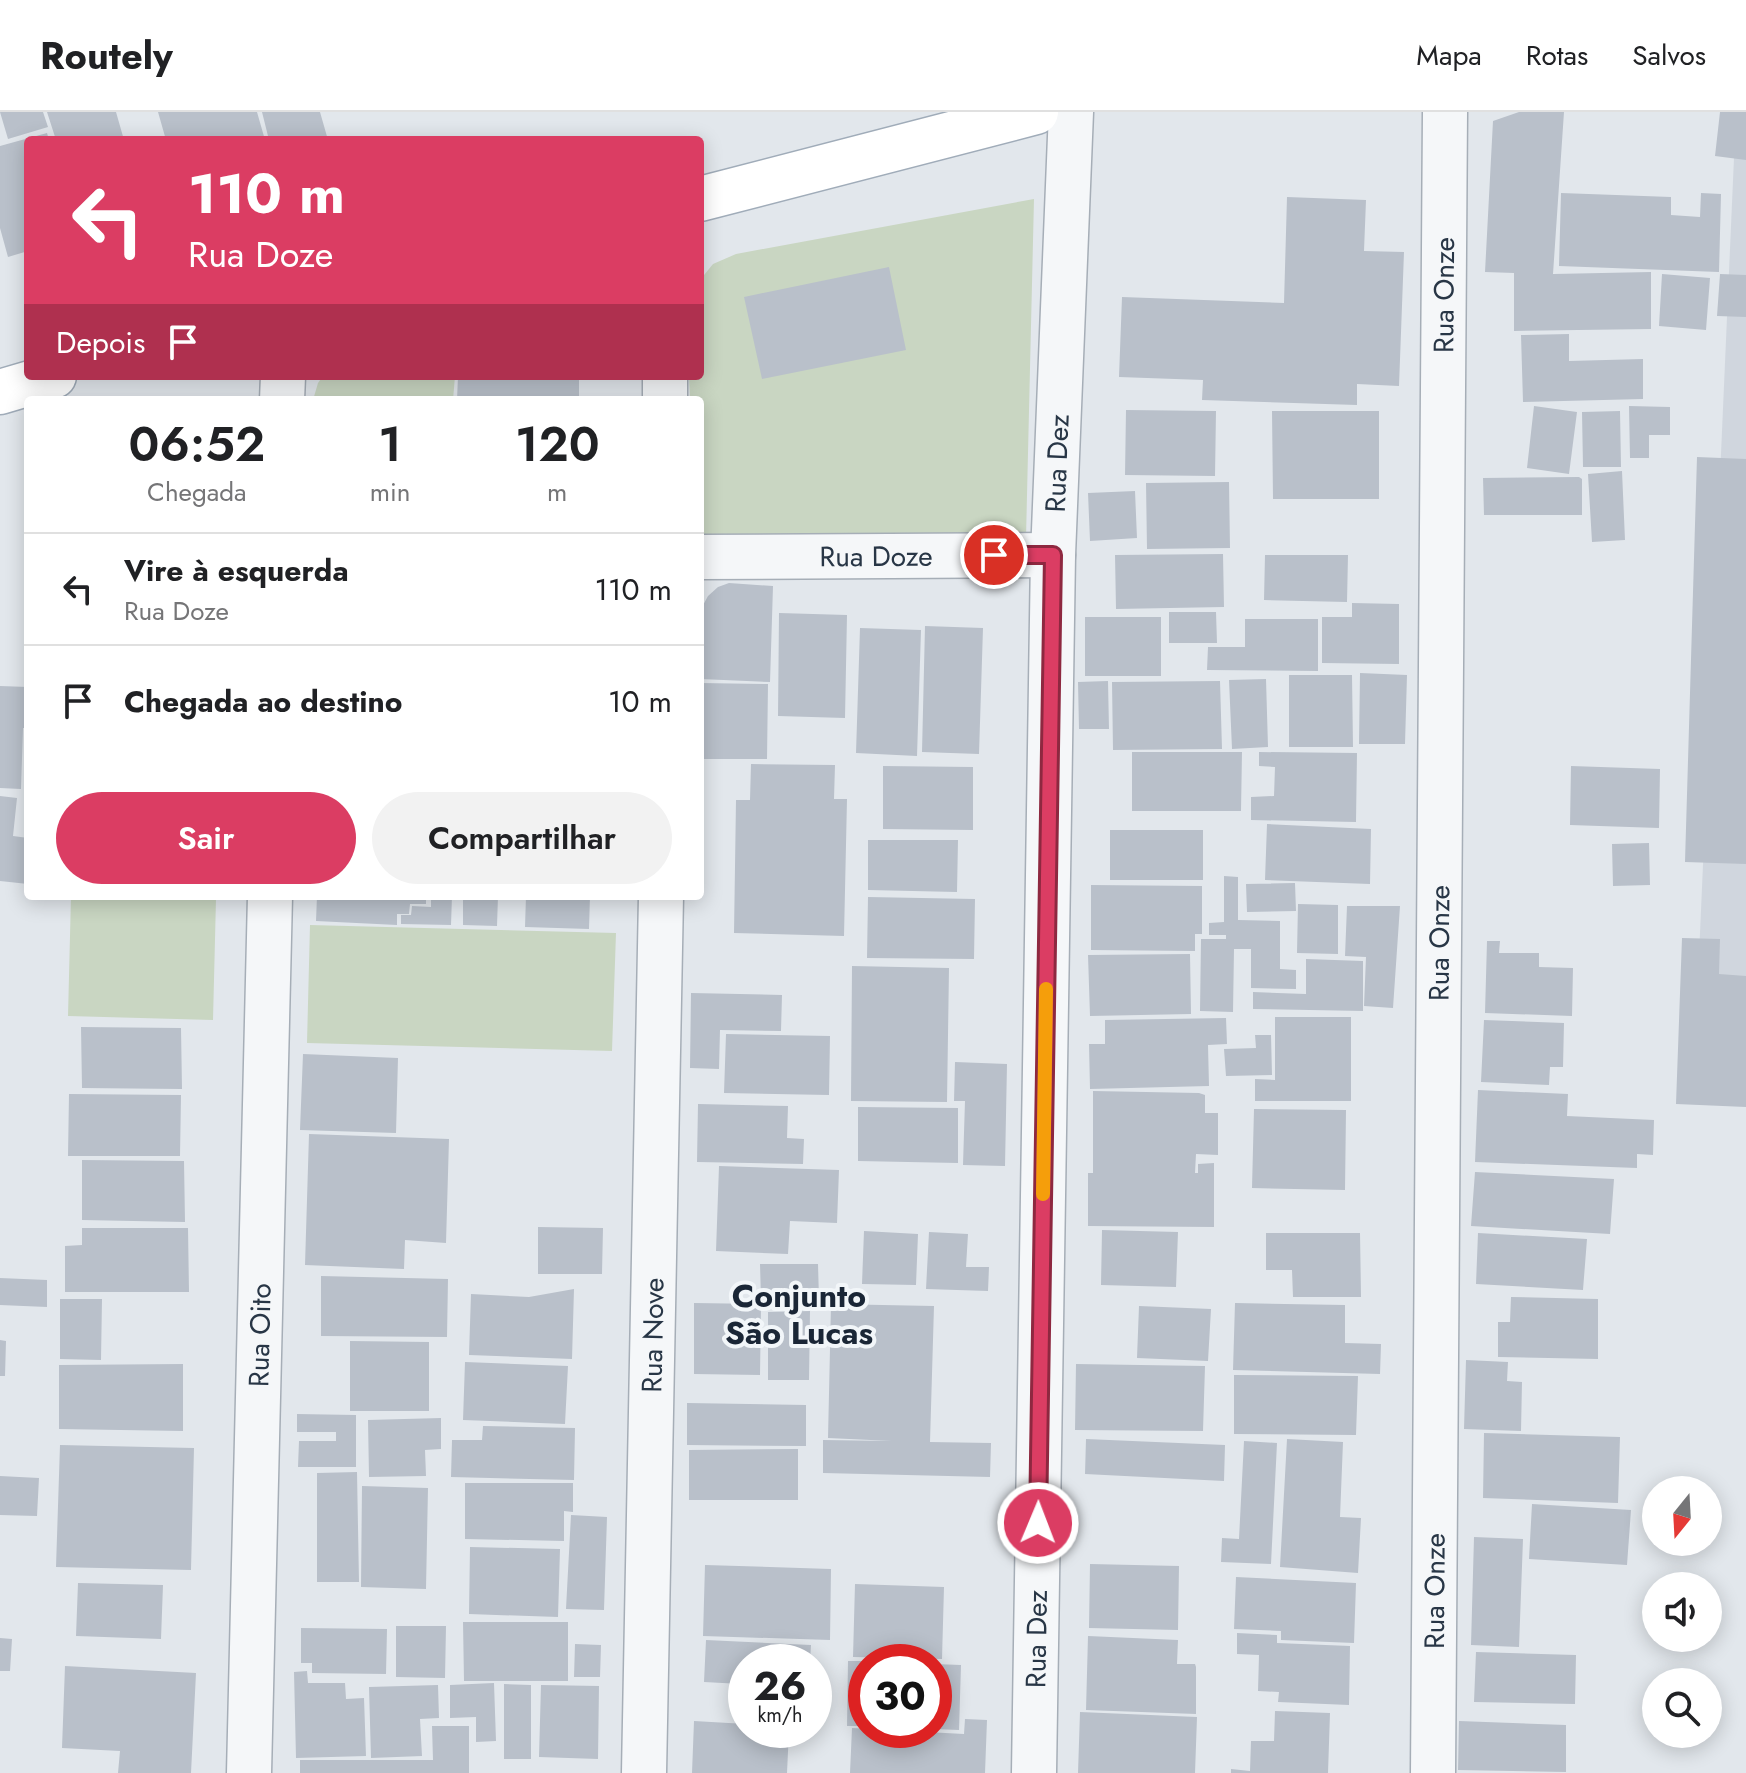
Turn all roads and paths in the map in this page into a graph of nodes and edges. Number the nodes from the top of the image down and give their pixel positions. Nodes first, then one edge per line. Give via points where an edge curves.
1 (1036, 112) edge
2 (1071, 112) edge
3 (1445, 112) edge
4 (704, 198) edge
5 (40, 380) edge
6 (0, 392) edge
7 (1053, 555) junction
8 (704, 557) edge
9 (270, 900) edge
10 (661, 900) edge
11 (249, 1773) edge
12 (644, 1773) edge
13 (1034, 1773) edge
14 (1433, 1773) edge

1 - 4 main road
2 - 7 street, Rua Dez
3 - 14 street, Rua Onze
5 - 6 main road
7 - 8 street, Rua Doze
7 - 13 street, Rua Dez
9 - 11 street, Rua Oito
10 - 12 street, Rua Nove

